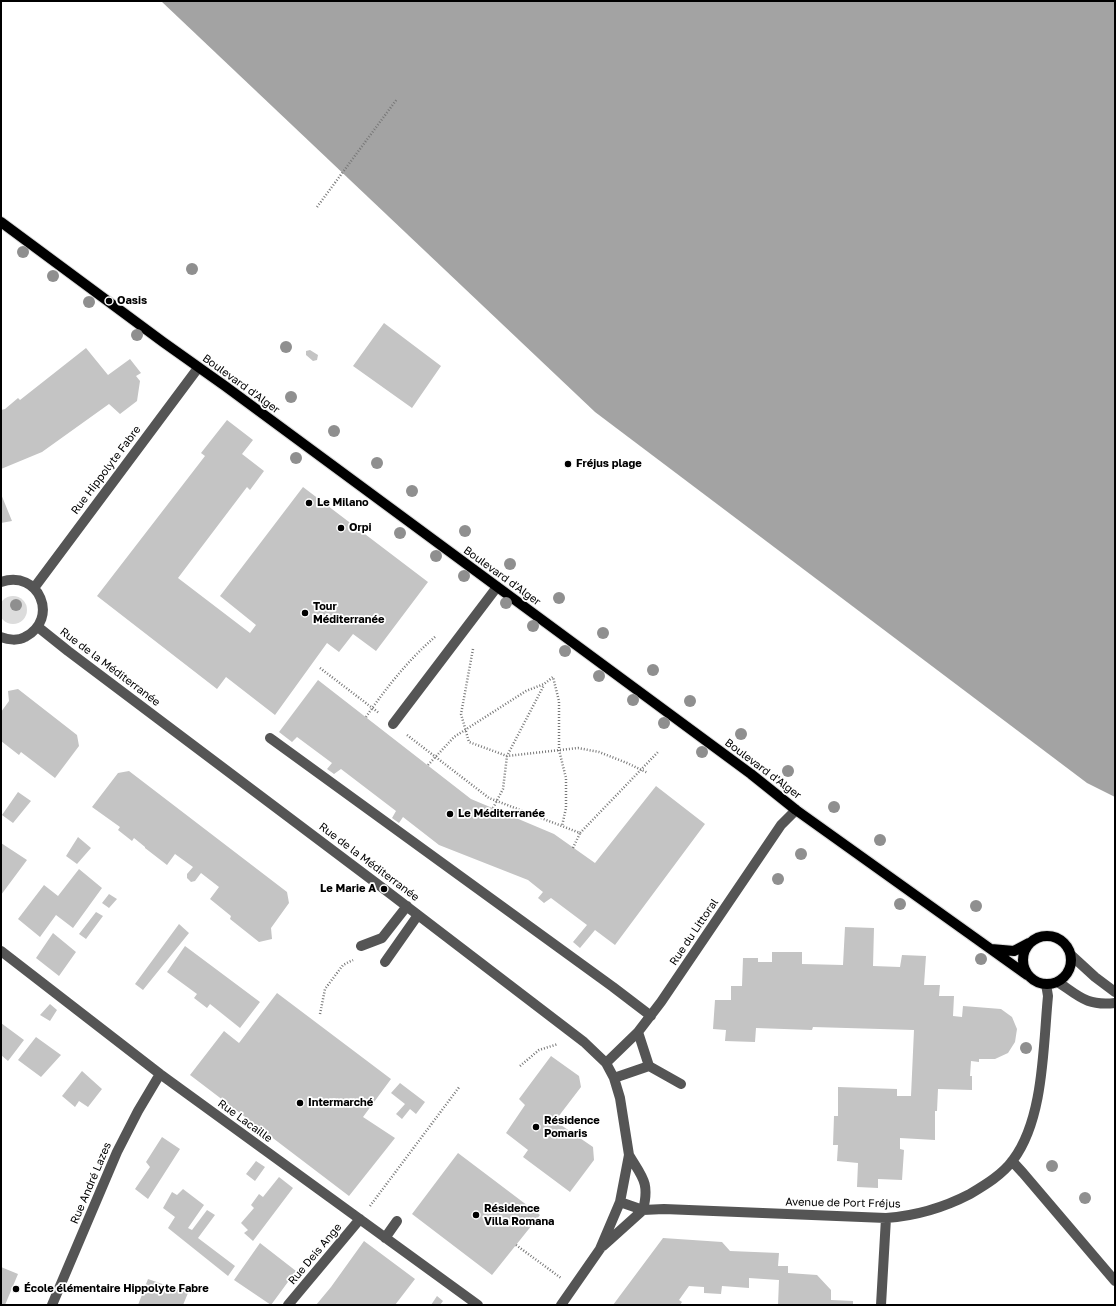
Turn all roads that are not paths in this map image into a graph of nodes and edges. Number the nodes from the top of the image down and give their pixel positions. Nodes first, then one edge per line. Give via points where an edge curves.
1 (1, 222) edge
2 (198, 368) junction
3 (1, 582) edge
4 (497, 587) junction
5 (34, 588) junction
6 (38, 627) junction
7 (1, 637) edge
8 (393, 724) road end
9 (270, 738) dead end
10 (796, 810) junction
11 (407, 906) junction
12 (418, 915) junction
13 (1030, 942) junction
14 (361, 946) dead end
15 (991, 948) junction
16 (1, 951) edge
17 (1070, 956) junction
18 (385, 962) dead end
19 (1027, 975) junction
20 (1058, 982) junction
21 (1046, 984) junction
22 (1115, 992) edge
23 (1115, 1003) edge
24 (651, 1016) junction
25 (638, 1032) junction
26 (606, 1063) junction
27 (649, 1066) junction
28 (160, 1074) junction
29 (614, 1078) junction
30 (681, 1084) dead end
31 (629, 1155) junction
32 (1012, 1161) junction
33 (620, 1202) junction
34 (643, 1210) junction
35 (886, 1218) junction
36 (360, 1220) junction
37 (397, 1220) dead end
38 (385, 1238) junction
39 (600, 1249) junction
40 (1115, 1281) edge
41 (52, 1305) edge
42 (288, 1305) edge
43 (478, 1305) edge
44 (561, 1305) edge
45 (882, 1305) edge

1 - 2 main road, Boulevard d'Alger
2 - 4 main road, Boulevard d'Alger
2 - 5 street, Rue Hippolyte Fabre
3 - 5 street via 19,580
4 - 8 street
4 - 10 main road, Boulevard d'Alger
5 - 6 street via 43,607 42,620
6 - 7 street via 23,638 14,640
6 - 11 street, Rue de la Méditerranée
9 - 24 street
10 - 15 main road, Boulevard d'Alger
10 - 24 street, Rue du Littoral via 781,825
11 - 12 street, Rue de la Méditerranée
11 - 14 street via 382,938
12 - 18 street
12 - 26 street, Rue de la Méditerranée via 584,1042
13 - 15 main road, Boulevard d'Alger via 1014,951
13 - 17 main road via 1043,936 1058,938 1068,948
13 - 19 main road via 1025,948 1022,961
15 - 19 main road, Boulevard d'Alger
16 - 28 street, Rue Lacaille
17 - 20 main road via 1069,971
17 - 22 street
19 - 21 main road via 1032,980
20 - 21 main road
20 - 23 street via 1091,1003
21 - 32 street, Avenue de Port Fréjus via 1048,996 1038,1096 1022,1147
24 - 25 street, Rue du Littoral
25 - 26 street, Rue du Littoral
25 - 27 street
26 - 29 street, Rue de la Méditerranée
27 - 29 street
27 - 30 street
28 - 36 street, Rue Lacaille
28 - 41 street, Rue André Lazes via 117,1152
29 - 31 street, Rue de la Méditerranée via 620,1098
31 - 33 street, Rue de la Méditerranée
31 - 34 street, Rue de la Méditerranée via 646,1182
32 - 35 street, Avenue de Port Fréjus via 1000,1174 983,1186 946,1205 906,1216
32 - 40 street
33 - 34 street, Avenue de Port Fréjus
33 - 39 street
34 - 35 street, Avenue de Port Fréjus
34 - 39 street
35 - 45 street
36 - 38 street, Rue Lacaille
36 - 42 street, Rue Deis Ange
37 - 38 street
38 - 43 street, Rue Lacaille
39 - 44 street

